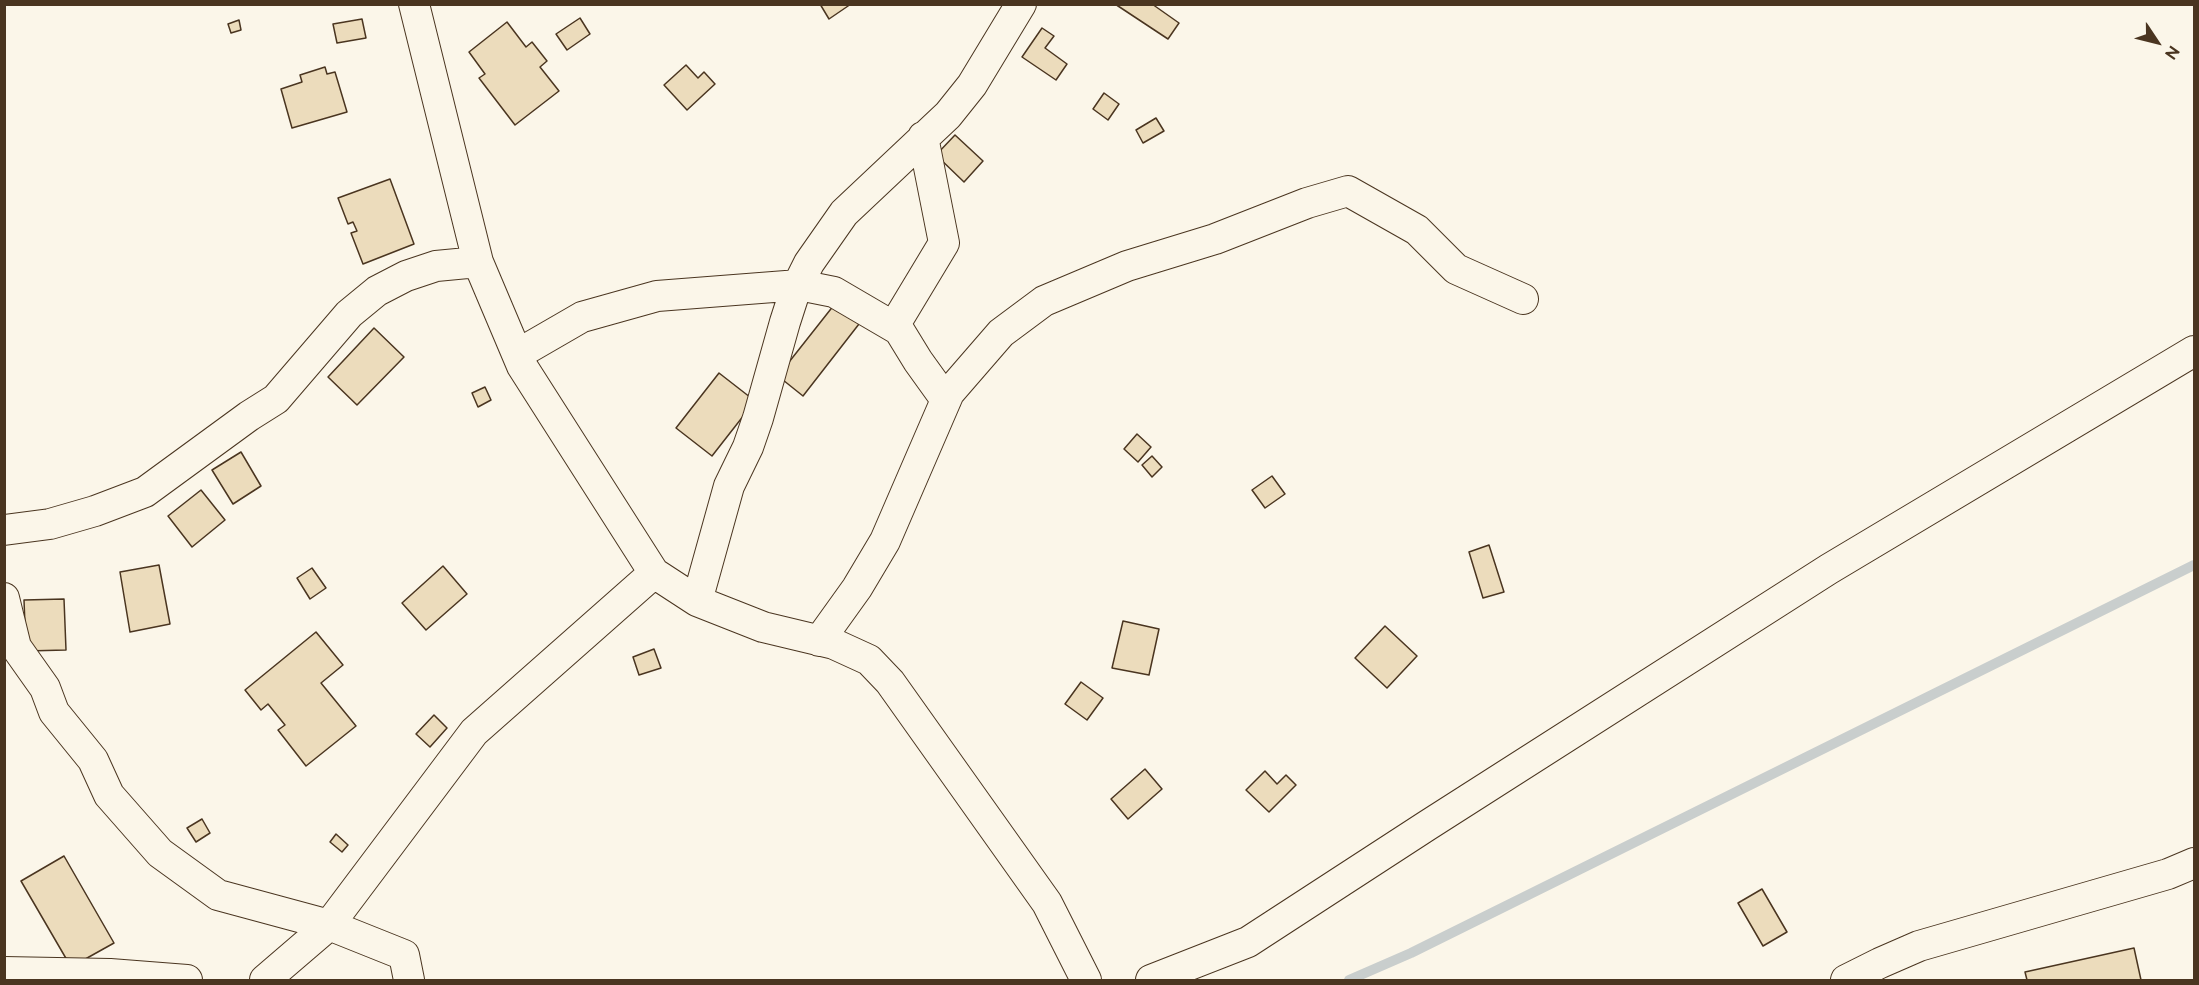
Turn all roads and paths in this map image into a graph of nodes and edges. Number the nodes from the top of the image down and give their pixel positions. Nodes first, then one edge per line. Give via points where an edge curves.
1 (414, 4) edge
2 (1022, 4) edge
3 (923, 137) junction
4 (478, 262) junction
5 (799, 285) junction
6 (1523, 299) dead end
7 (894, 326) junction
8 (2194, 351) edge
9 (518, 354) junction
10 (946, 400) junction
11 (4, 530) edge
12 (654, 573) junction
13 (4, 598) edge
14 (697, 601) junction
15 (819, 641) junction
16 (2194, 863) edge
17 (329, 926) junction
18 (4, 972) edge
19 (187, 981) edge
20 (265, 981) edge
21 (409, 981) edge
22 (1086, 981) edge
23 (1151, 981) edge
24 (1846, 981) edge

1 - 4 street
2 - 3 street via 972,86
3 - 5 street via 844,213 809,263
3 - 7 street via 944,243
4 - 9 street
4 - 11 street via 436,266 377,291 349,314 276,399 145,492 50,524
5 - 7 street via 834,292
5 - 9 street via 657,296 582,317
5 - 14 street via 748,447 729,486
6 - 10 street via 1456,269 1417,230 1348,191 1126,266 1044,301 1001,333
7 - 10 street
8 - 23 street via 1829,569 1248,942
9 - 12 street via 528,376
10 - 15 street via 885,541
12 - 14 street
12 - 17 street via 474,732
13 - 17 street via 16,648 45,688 54,712 93,760 109,795 159,853 218,895
14 - 15 street via 763,627
15 - 22 street via 869,660 890,681 1047,903
16 - 24 street via 2168,874 1919,946
17 - 20 street
17 - 21 street via 404,955
18 - 19 street via 110,974

